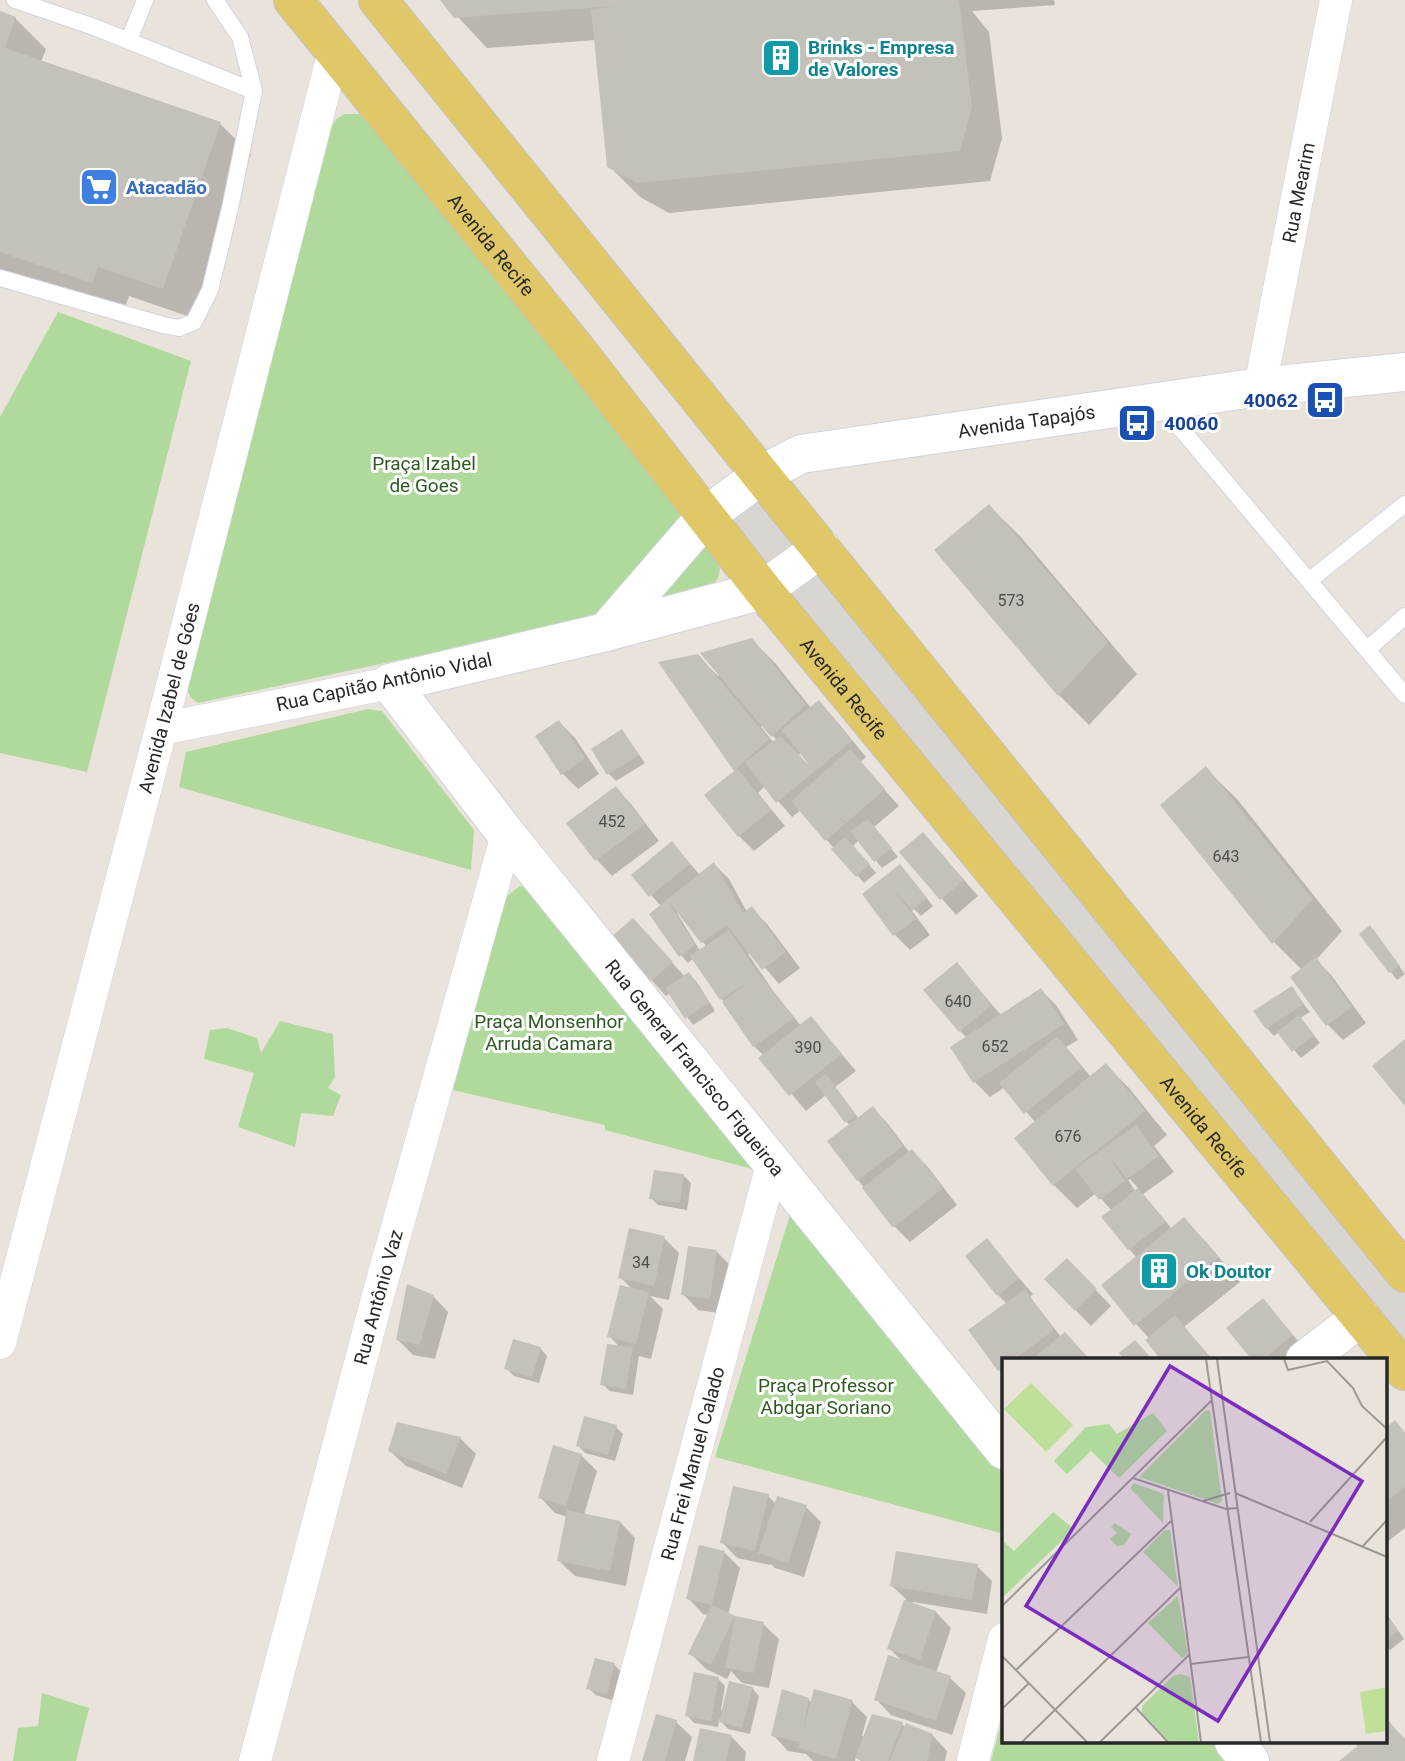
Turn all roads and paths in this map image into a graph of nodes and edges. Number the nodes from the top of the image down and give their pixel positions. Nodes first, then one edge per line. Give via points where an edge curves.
1 (15, 0) edge
2 (145, 0) edge
3 (215, 0) edge
4 (293, 0) edge
5 (378, 0) edge
6 (1336, 0) edge
7 (58, 8) edge
8 (129, 40) junction
9 (334, 51) junction
10 (254, 91) junction
11 (0, 278) edge
12 (1405, 372) edge
13 (1260, 387) junction
14 (1158, 402) junction
15 (761, 475) junction
16 (1405, 504) edge
17 (707, 516) junction
18 (821, 548) junction
19 (1310, 580) junction
20 (763, 590) junction
21 (1405, 616) edge
22 (606, 632) junction
23 (1368, 649) junction
24 (390, 682) junction
25 (1405, 695) edge
26 (161, 730) junction
27 (507, 835) junction
28 (772, 1165) junction
29 (1405, 1273) edge
30 (1361, 1317) junction
31 (0, 1343) edge
32 (1308, 1358) edge
33 (1405, 1371) edge
34 (1002, 1448) edge
35 (1002, 1647) edge
36 (1236, 1744) edge
37 (255, 1761) edge
38 (613, 1761) edge
39 (973, 1761) edge
40 (1250, 1761) edge

1 - 7 lane
2 - 8 lane
3 - 10 lane via 240,37
4 - 9 main road, Avenida Recife
5 - 15 main road
6 - 13 street, Rua Mearim
7 - 8 lane
8 - 10 lane
9 - 17 main road, Avenida Recife
9 - 26 street, Avenida Izabel de Góes
10 - 11 lane via 210,290 194,322 179,328 163,325
12 - 13 street, Avenida Tapajós
13 - 14 street, Avenida Tapajós
14 - 15 street, Avenida Tapajós via 801,454
14 - 19 lane
15 - 17 street, Avenida Tapajós
15 - 18 main road
16 - 19 lane
17 - 20 main road, Avenida Recife
17 - 22 street
18 - 20 street, Rua Capitão Antônio Vidal
18 - 29 main road
19 - 23 lane
20 - 22 street, Rua Capitão Antônio Vidal
20 - 30 main road, Avenida Recife
21 - 23 lane
22 - 24 street, Rua Capitão Antônio Vidal
23 - 25 lane
24 - 26 street, Rua Capitão Antônio Vidal
24 - 27 street, Rua General Francisco Figueiroa
26 - 31 street, Avenida Izabel de Góes
27 - 28 street, Rua General Francisco Figueiroa
27 - 37 street, Rua Antônio Vaz via 377,1299
28 - 34 street, Rua General Francisco Figueiroa
28 - 38 street, Rua Frei Manuel Calado
30 - 32 street
30 - 33 main road, Avenida Recife
35 - 39 street
36 - 40 street

